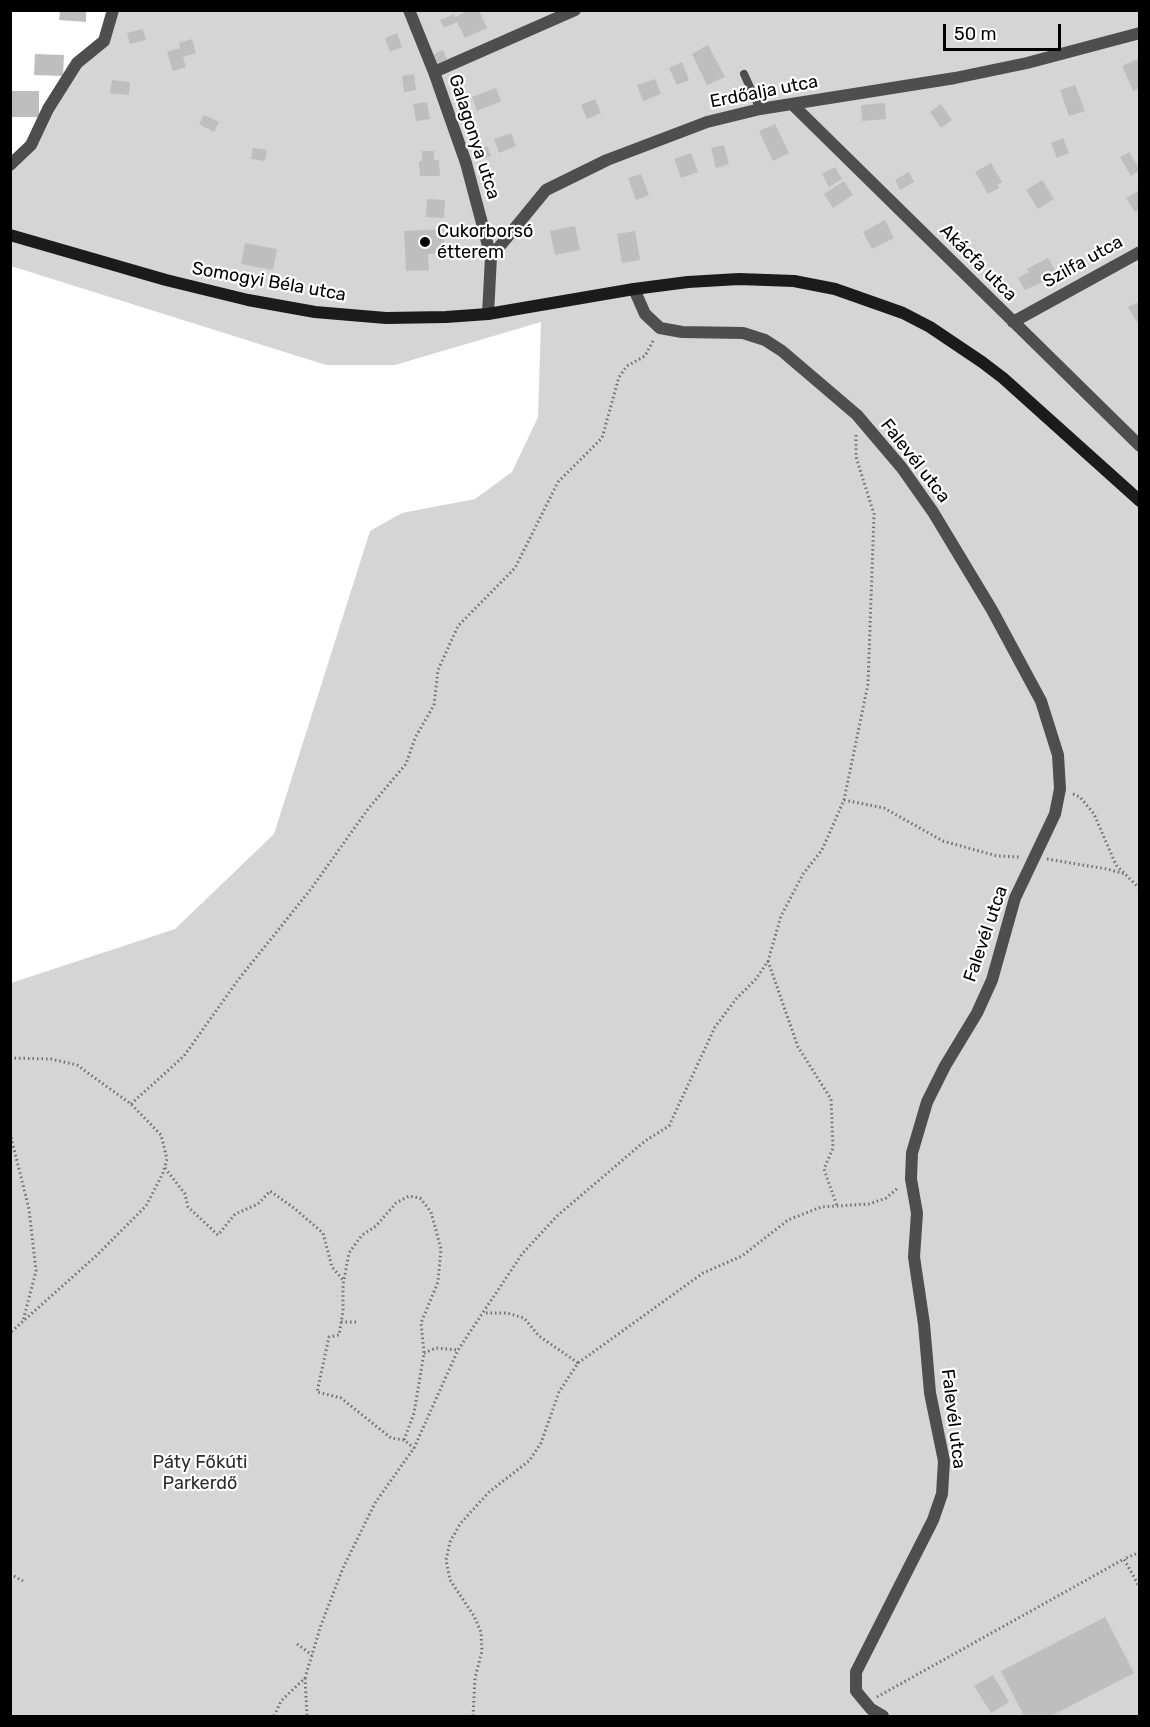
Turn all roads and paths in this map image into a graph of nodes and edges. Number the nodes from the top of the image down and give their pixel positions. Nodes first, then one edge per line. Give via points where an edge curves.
1 (113, 10) edge
2 (409, 10) edge
3 (575, 10) edge
4 (1140, 33) edge
5 (434, 72) junction
6 (744, 74) dead end
7 (792, 104) junction
8 (760, 109) junction
9 (10, 165) edge
10 (10, 235) edge
11 (1140, 252) edge
12 (491, 257) junction
13 (634, 289) junction
14 (488, 314) junction
15 (1013, 322) junction
16 (660, 328) junction
17 (857, 416) junction
18 (1140, 446) edge
19 (1140, 501) edge
20 (1060, 789) junction
21 (844, 800) junction
22 (1035, 857) junction
23 (1125, 874) junction
24 (1140, 889) edge
25 (768, 961) junction
26 (10, 1058) edge
27 (131, 1104) junction
28 (10, 1132) edge
29 (165, 1168) junction
30 (910, 1179) junction
31 (837, 1206) junction
32 (344, 1281) junction
33 (485, 1313) junction
34 (341, 1322) junction
35 (356, 1322) dead end
36 (22, 1323) junction
37 (10, 1333) edge
38 (458, 1350) junction
39 (424, 1353) junction
40 (578, 1363) junction
41 (404, 1440) junction
42 (414, 1448) junction
43 (1140, 1552) edge
44 (1124, 1559) junction
45 (10, 1574) edge
46 (23, 1581) dead end
47 (1140, 1588) edge
48 (297, 1644) dead end
49 (312, 1655) junction
50 (305, 1678) junction
51 (866, 1703) junction
52 (472, 1715) edge
53 (274, 1716) edge
54 (307, 1716) edge
55 (883, 1716) edge

1 - 9 street via 104,41 77,63 31,145
2 - 5 street
3 - 5 street, Galagonya utca
4 - 7 street, Erdőalja utca via 955,78
5 - 12 street, Galagonya utca via 466,163
6 - 8 lane
7 - 8 street, Erdőalja utca
7 - 15 street, Akácfa utca
8 - 12 street, Erdőalja utca via 658,140 546,190
10 - 14 main road, Somogyi Béla utca via 166,280 315,312 386,318
11 - 15 street, Szilfa utca
12 - 14 street
13 - 14 main road, Somogyi Béla utca
13 - 16 street via 645,314
13 - 19 main road, Somogyi Béla utca via 739,279 794,281 836,289 903,313 1003,378
15 - 18 street, Akácfa utca
16 - 17 street, Falevél utca via 743,333 765,340
16 - 27 path via 645,356 627,366 619,377 602,438 558,482 515,568 458,626 438,670 434,705 415,738 406,764 368,809 184,1056
17 - 20 street, Falevél utca via 902,468 933,512 998,620 1041,701 1058,755
17 - 21 path via 856,457 874,514 873,595 868,684
20 - 22 street, Falevél utca via 1055,814
20 - 23 path via 1087,804 1116,865
21 - 22 path via 884,808 943,841 997,856
21 - 25 path via 822,850 803,874 781,916
22 - 23 path
22 - 30 street, Falevél utca via 1015,898 992,980 927,1102 912,1154
23 - 24 path
25 - 31 path via 798,1047 831,1099 833,1148 824,1169
25 - 33 path via 715,1026 669,1126 645,1141 557,1216 522,1254
26 - 27 path via 51,1059 77,1065
27 - 29 path via 161,1135 167,1159
28 - 36 path via 29,1209 36,1271
29 - 32 path via 185,1194 188,1207 218,1235 235,1214 258,1204 270,1191 322,1233 332,1268
29 - 36 path via 146,1206
30 - 31 path via 886,1198 869,1204
30 - 51 street, Falevél utca via 917,1213 914,1257 930,1393 944,1461 942,1494 933,1520 856,1672 856,1691
31 - 40 path via 821,1207 788,1220 742,1256 703,1273
32 - 34 path
32 - 39 path via 349,1254 362,1235 376,1226 396,1203 409,1196 420,1198 431,1212 441,1249 438,1282 421,1323
33 - 38 path
33 - 40 path via 524,1318 539,1336
34 - 35 path
34 - 41 path via 339,1335 329,1337 317,1392 341,1398 391,1438
36 - 37 path
38 - 39 path via 436,1348
38 - 42 path
39 - 41 path via 414,1413
40 - 52 path via 559,1392 541,1443 529,1461 489,1492 460,1524 450,1542 450,1580 481,1632 482,1651
41 - 42 path
42 - 49 path via 375,1503 343,1568
43 - 44 path
44 - 47 path
44 - 51 path
45 - 46 path
48 - 49 path
49 - 50 path
50 - 53 path via 281,1701
50 - 54 path
51 - 55 street

